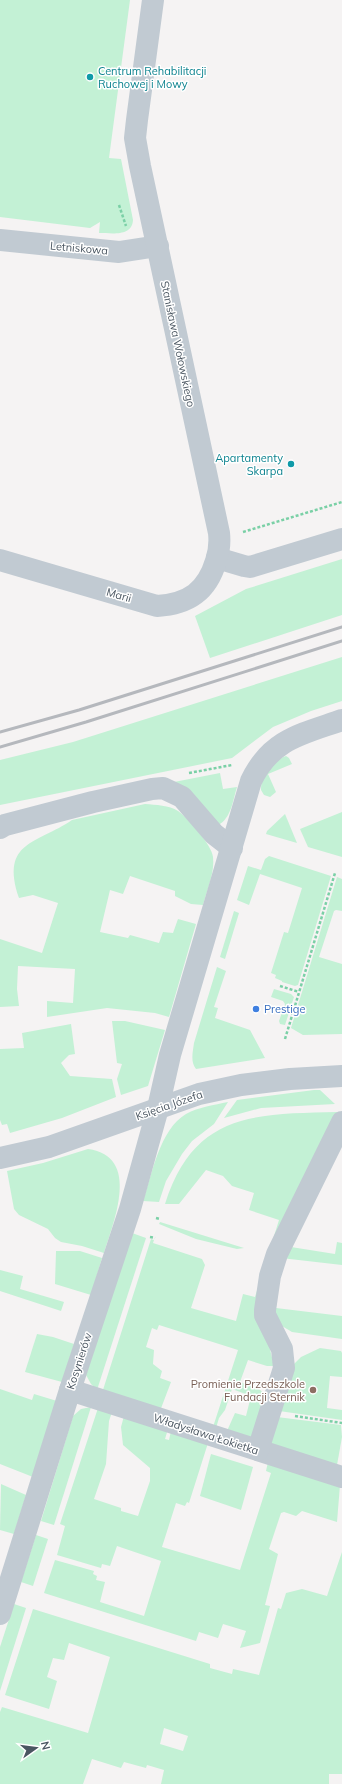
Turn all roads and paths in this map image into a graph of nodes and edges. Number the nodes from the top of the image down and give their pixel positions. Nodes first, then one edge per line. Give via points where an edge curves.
1 (153, 0) edge
2 (119, 205) dead end
3 (127, 230) dead end
4 (0, 240) edge
5 (158, 246) junction
6 (342, 502) edge
7 (240, 533) dead end
8 (342, 539) edge
9 (217, 558) junction
10 (0, 560) edge
11 (342, 720) edge
12 (254, 773) junction
13 (158, 789) junction
14 (0, 828) edge
15 (232, 848) junction
16 (335, 873) dead end
17 (280, 986) dead end
18 (299, 992) junction
19 (285, 1039) dead end
20 (342, 1076) edge
21 (158, 1108) junction
22 (340, 1131) edge
23 (0, 1158) edge
24 (156, 1218) dead end
25 (160, 1219) dead end
26 (150, 1237) dead end
27 (154, 1238) dead end
28 (70, 1390) junction
29 (270, 1412) junction
30 (342, 1423) edge
31 (258, 1450) junction
32 (342, 1477) edge
33 (0, 1614) edge

1 - 5 street, Stanisława Wołowskiego via 135,138
2 - 3 path
4 - 5 street, Letniskowa via 119,252
5 - 9 street, Stanisława Wołowskiego via 219,533
6 - 7 path
8 - 9 street via 250,567
9 - 10 street, Marii via 206,585 197,594 181,602 157,606
11 - 12 street, Kosynierów via 306,732 278,746 269,753
12 - 13 path via 234,765 168,777
12 - 15 street, Kosynierów
13 - 14 street via 93,802
13 - 15 street via 168,790 182,797 214,834
15 - 21 street, Kosynierów via 170,1055
16 - 18 path
17 - 18 path
18 - 19 path
20 - 21 street, Księcia Józefa via 290,1078 241,1085 199,1094
21 - 23 street, Księcia Józefa via 49,1147
21 - 28 street, Kosynierów via 130,1209
22 - 29 street via 277,1254 270,1276 265,1316 278,1338 284,1359 280,1382
24 - 25 path
26 - 27 path
28 - 31 street, Władysława Łokietka
28 - 33 street, Kosynierów
29 - 30 path
29 - 31 street
31 - 32 street, Władysława Łokietka

